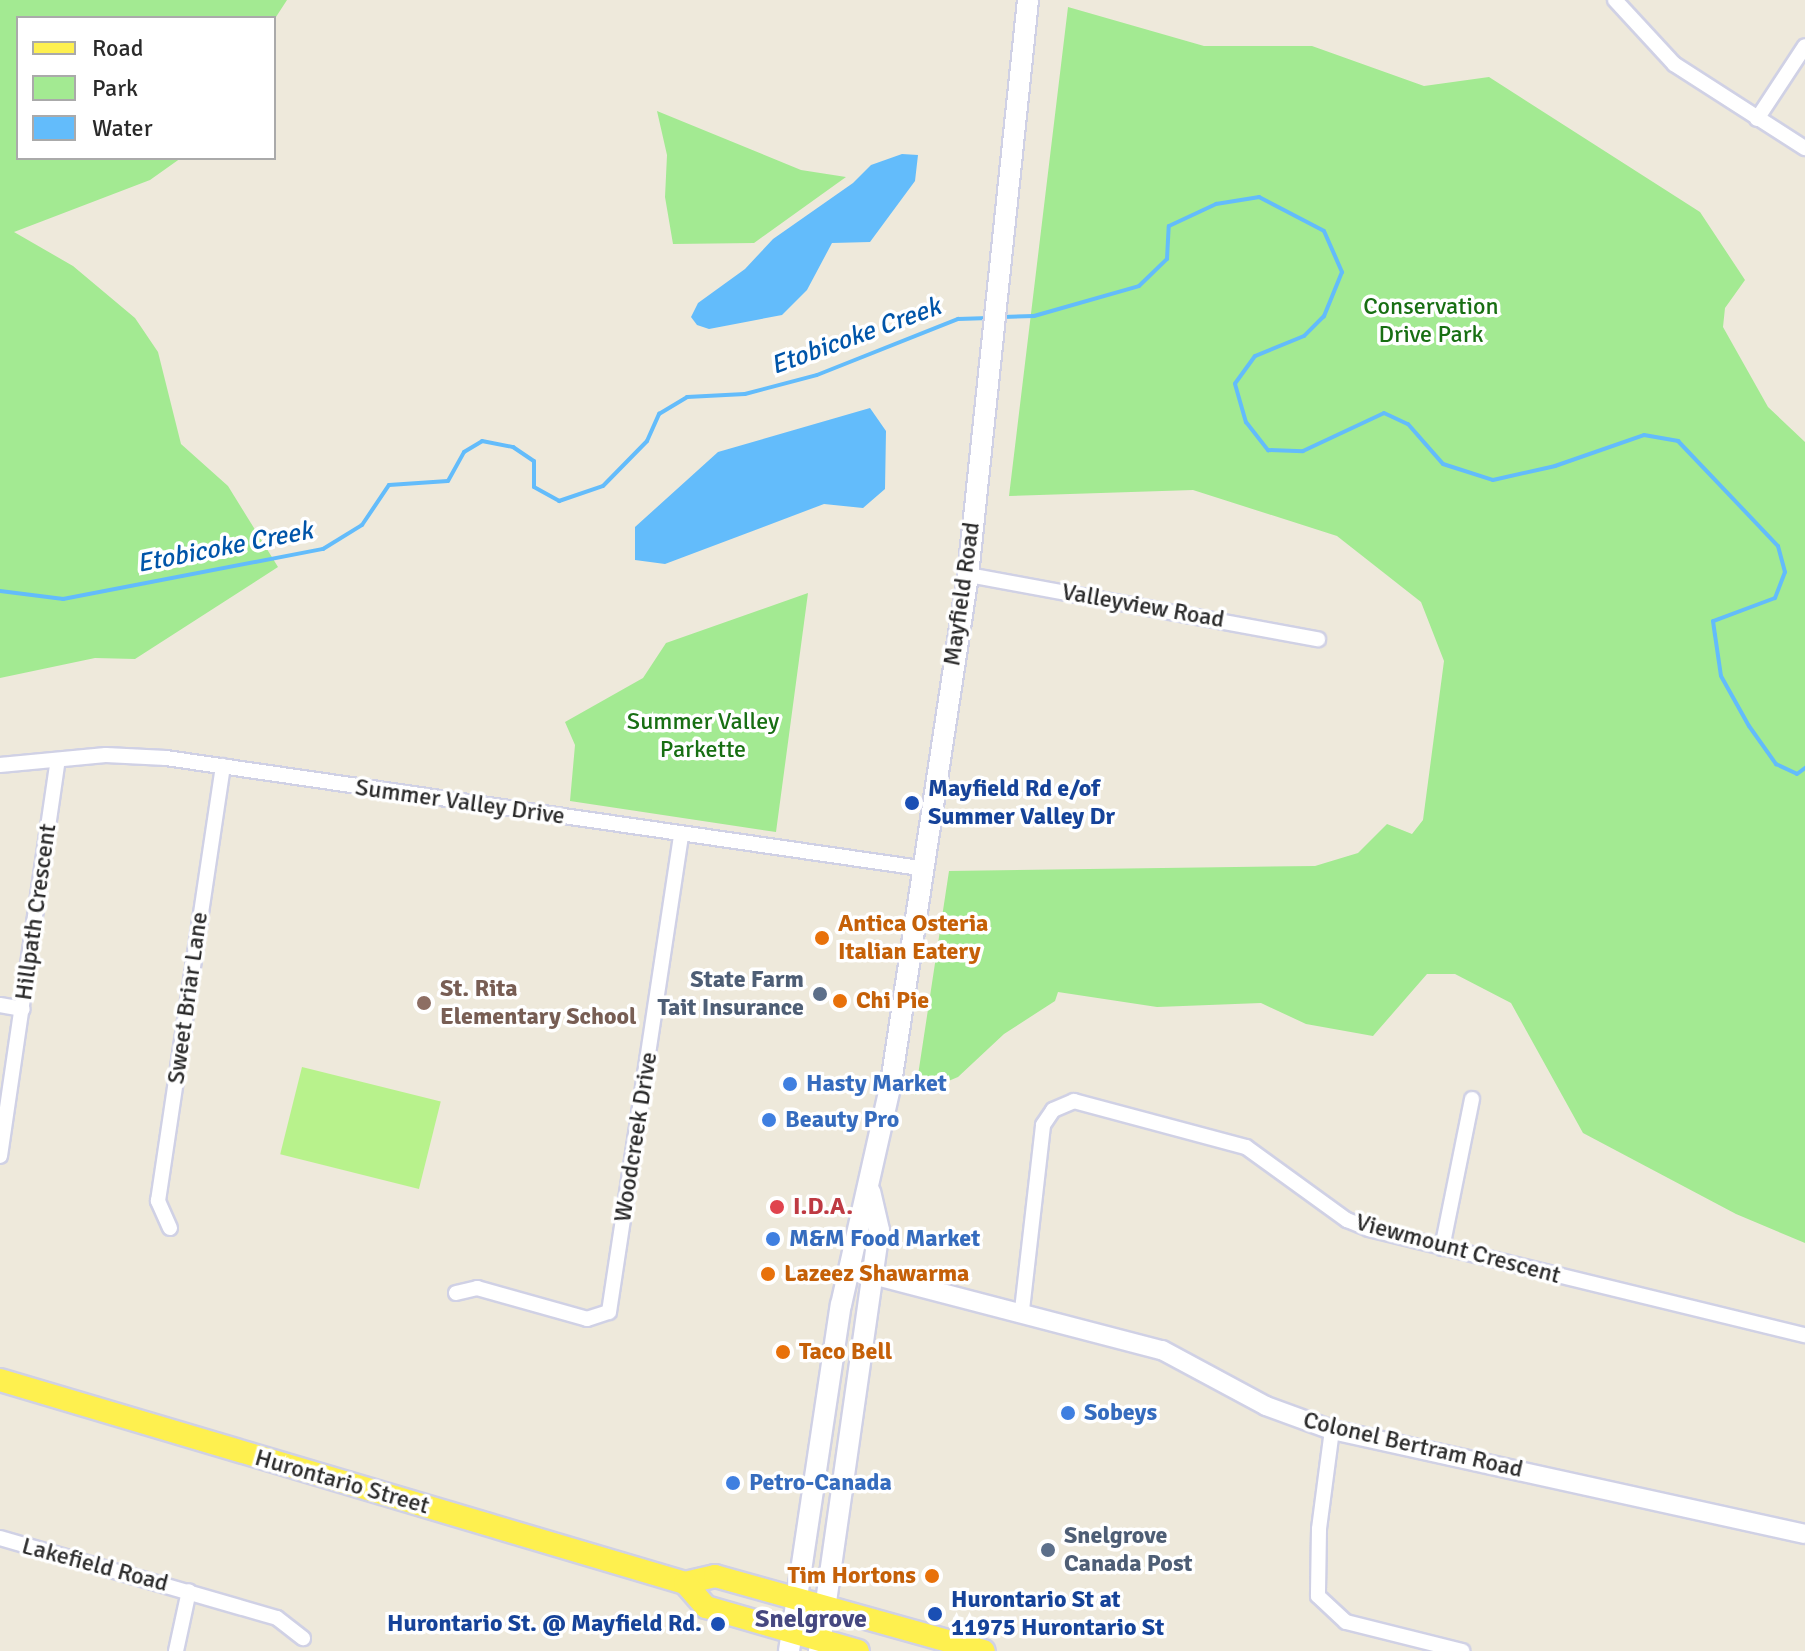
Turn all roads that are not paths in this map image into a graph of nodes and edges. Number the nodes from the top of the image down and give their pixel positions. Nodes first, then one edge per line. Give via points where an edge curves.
1 (1028, 0) edge
2 (1615, 0) edge
3 (1805, 46) edge
4 (1757, 119) junction
5 (1805, 148) edge
6 (968, 575) junction
7 (1318, 639) dead end
8 (57, 763) junction
9 (0, 765) edge
10 (223, 766) junction
11 (681, 834) junction
12 (920, 868) junction
13 (0, 1005) edge
14 (23, 1009) junction
15 (1472, 1099) dead end
16 (0, 1156) edge
17 (868, 1185) junction
18 (170, 1228) dead end
19 (1442, 1248) junction
20 (850, 1269) junction
21 (874, 1273) junction
22 (456, 1293) dead end
23 (1022, 1310) junction
24 (1805, 1335) edge
25 (0, 1380) edge
26 (1332, 1430) junction
27 (1805, 1534) edge
28 (0, 1538) edge
29 (685, 1583) junction
30 (189, 1591) junction
31 (798, 1599) junction
32 (827, 1608) junction
33 (303, 1638) dead end
34 (791, 1641) edge
35 (820, 1646) edge
36 (176, 1651) edge
37 (858, 1651) edge
38 (984, 1651) edge
39 (1462, 1651) edge

1 - 6 main road, Mayfield Road
2 - 4 street via 1674,64
3 - 4 street
4 - 5 street
6 - 7 street, Valleyview Road
6 - 12 main road, Mayfield Road
8 - 9 street, Summer Valley Drive
8 - 10 street, Summer Valley Drive via 138,755
8 - 14 street, Hillpath Crescent
10 - 11 street, Summer Valley Drive
10 - 18 street, Sweet Briar Lane via 158,1201
11 - 12 street, Summer Valley Drive
11 - 22 street, Woodcreek Drive via 609,1312 587,1319 477,1288
12 - 17 main road, Mayfield Road via 891,1083
13 - 14 street
14 - 16 street, Hillpath Crescent
15 - 19 street
17 - 20 main road, Mayfield Road
17 - 21 main road, Mayfield Road via 879,1230
19 - 23 street, Viewmount Crescent via 1347,1220 1270,1162 1222,1137 1074,1101 1053,1110 1043,1125
19 - 24 street, Viewmount Crescent
20 - 21 street, Colonel Bertram Road
20 - 31 main road, Mayfield Road
21 - 23 street, Colonel Bertram Road
21 - 32 main road, Mayfield Road
23 - 26 street, Colonel Bertram Road via 1187,1359 1266,1406
25 - 29 main road, Hurontario Street
26 - 27 street, Colonel Bertram Road
26 - 39 street via 1319,1529 1318,1596 1346,1622
28 - 30 street, Lakefield Road
29 - 31 main road, Hurontario Street via 715,1576
29 - 34 main road, Hurontario Street via 706,1607
30 - 33 street, Lakefield Road via 277,1618
30 - 36 street
31 - 32 main road, Hurontario Street
31 - 34 main road, Mayfield Road
32 - 35 main road, Mayfield Road
32 - 38 main road, Hurontario Street
34 - 35 main road, Hurontario Street
35 - 37 main road, Hurontario Street

